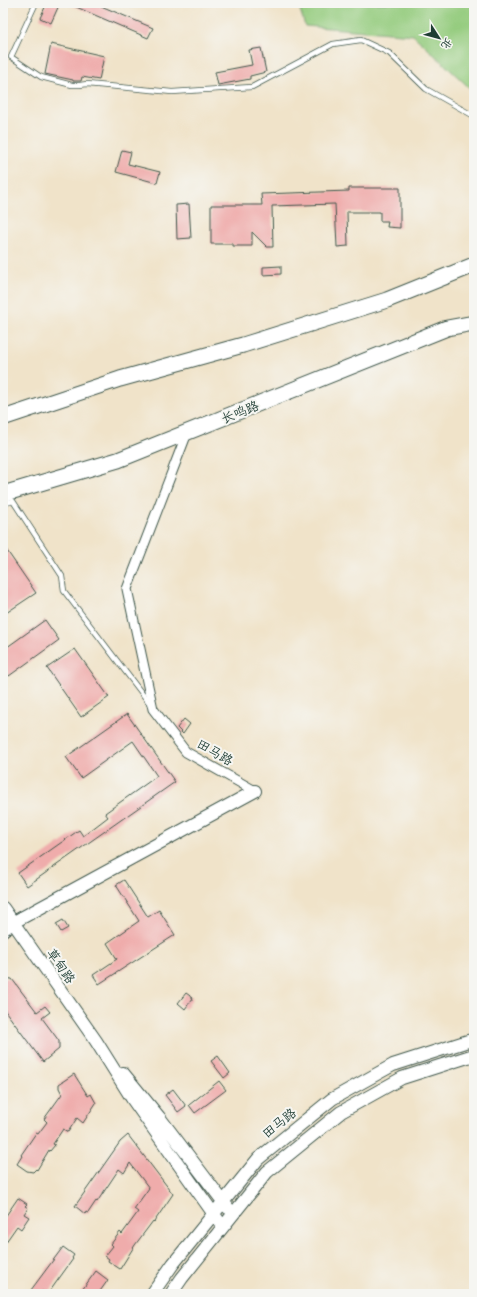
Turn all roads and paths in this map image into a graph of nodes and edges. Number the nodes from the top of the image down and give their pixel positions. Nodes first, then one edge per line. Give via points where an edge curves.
1 (36, 3) edge
2 (474, 116) edge
3 (474, 265) edge
4 (474, 322) edge
5 (3, 418) edge
6 (187, 433) junction
7 (3, 494) edge
8 (3, 504) edge
9 (153, 709) junction
10 (255, 791) joint
11 (3, 908) edge
12 (14, 922) junction
13 (3, 930) edge
14 (474, 1040) edge
15 (96, 1041) junction
16 (474, 1055) edge
17 (223, 1202) junction
18 (214, 1214) junction
19 (233, 1214) junction
20 (223, 1227) junction
21 (152, 1294) edge
22 (171, 1294) edge

1 - 2 lane via 11,57 41,77 80,85 172,92 252,87 332,44 361,40 389,53 426,90
3 - 5 main road via 387,300 243,345 120,379
4 - 6 main road, 长鸣路 via 447,328
6 - 7 main road, 长鸣路 via 118,460
6 - 9 street via 127,589
8 - 9 lane via 13,501 62,576 64,591
9 - 10 street, 田马路 via 186,752
10 - 12 street
11 - 12 street, 草甸路
12 - 13 street
12 - 15 street, 草甸路
14 - 17 street, 田马路 via 393,1065 332,1099 258,1159
15 - 17 street via 146,1100
15 - 18 street via 132,1100
16 - 19 street via 402,1078 341,1112 267,1172
17 - 18 street, 田马路
17 - 19 street
18 - 20 street
18 - 21 street, 田马路
19 - 20 street
20 - 22 street

